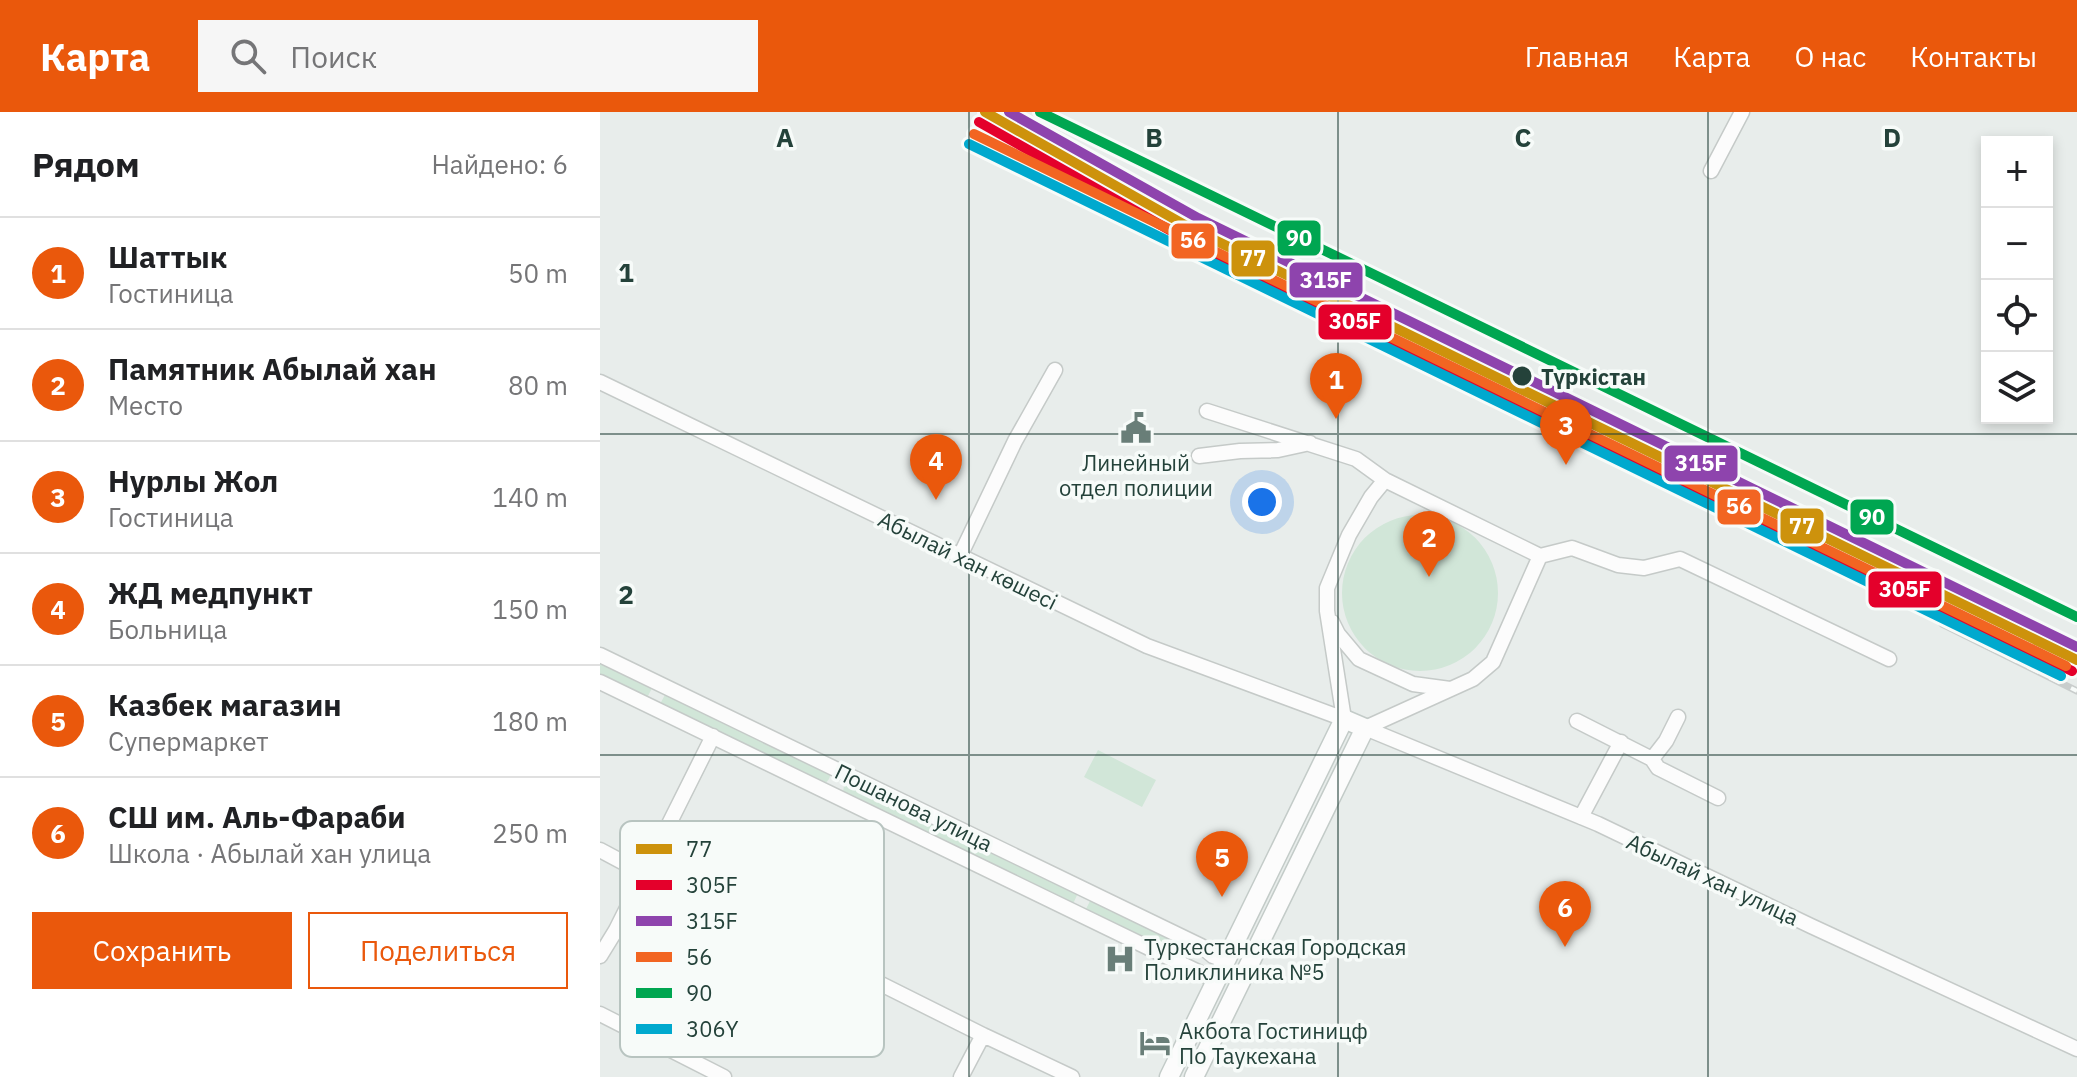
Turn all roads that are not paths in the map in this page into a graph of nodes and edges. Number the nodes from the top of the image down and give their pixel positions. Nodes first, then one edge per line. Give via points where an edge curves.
1 (1742, 112) edge
2 (1711, 171) dead end
3 (1055, 370) dead end
4 (600, 382) edge
5 (1207, 411) dead end
6 (1310, 443) junction
7 (1199, 456) dead end
8 (1385, 480) junction
9 (960, 556) junction
10 (1540, 556) junction
11 (1327, 611) junction
12 (600, 655) edge
13 (1889, 659) dead end
14 (600, 682) edge
15 (1451, 689) junction
16 (1678, 717) dead end
17 (1344, 719) junction
18 (1577, 721) dead end
19 (1365, 728) junction
20 (713, 736) junction
21 (1621, 742) junction
22 (1652, 759) junction
23 (1718, 798) dead end
24 (1581, 817) junction
25 (670, 821) edge
26 (600, 850) edge
27 (620, 861) edge
28 (620, 922) edge
29 (600, 956) edge
30 (1226, 961) junction
31 (1217, 981) junction
32 (884, 986) edge
33 (600, 1014) edge
34 (620, 1024) edge
35 (983, 1035) junction
36 (2077, 1049) edge
37 (685, 1057) edge
38 (724, 1077) edge
39 (961, 1077) edge
40 (1072, 1077) edge
41 (1169, 1077) edge
42 (1194, 1077) edge

1 - 2 street
3 - 9 street
4 - 9 street, Абылай хан көшесі
5 - 6 street
6 - 7 street
6 - 8 street via 1356,459
8 - 10 street
8 - 11 street via 1349,535 1327,588
9 - 17 street, Абылай хан көшесі via 1147,646
10 - 13 street via 1572,548 1618,565 1644,568 1680,559
10 - 15 street via 1493,662
11 - 15 street via 1359,659 1413,684
11 - 17 street
12 - 30 street, Пошанова улица
14 - 20 street, Пошанова улица
15 - 19 street
16 - 22 street
17 - 19 street, Абылай хан улица
17 - 30 street
18 - 21 street
19 - 24 street, Абылай хан улица
19 - 42 street
20 - 25 street
20 - 31 street, Пошанова улица
21 - 22 street
21 - 24 street
22 - 23 street via 1658,768
24 - 36 street, Абылай хан улица
26 - 27 street
28 - 29 street
30 - 31 street
31 - 41 street
32 - 35 street
33 - 34 street
35 - 39 street
35 - 40 street
37 - 38 street

